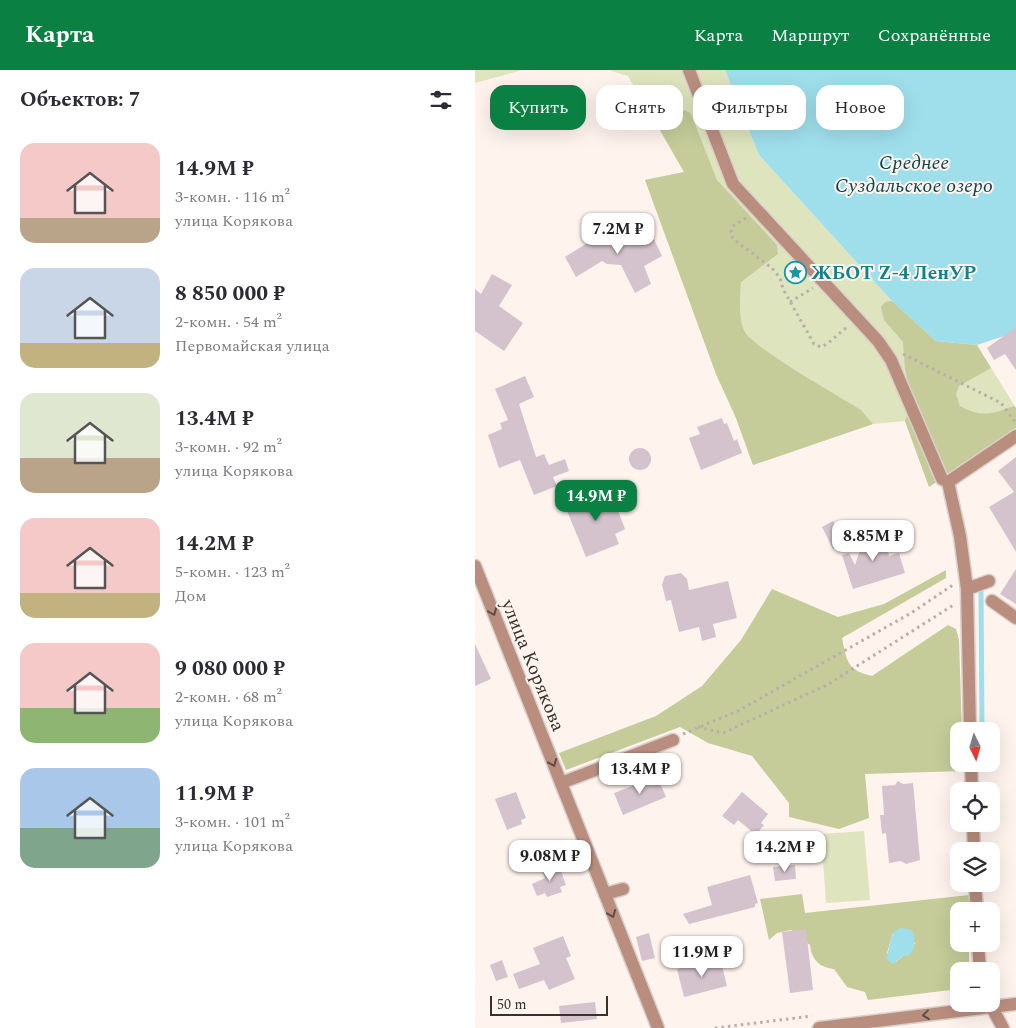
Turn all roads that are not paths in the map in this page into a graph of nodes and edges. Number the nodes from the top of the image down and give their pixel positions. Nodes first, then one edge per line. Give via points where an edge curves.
1 (689, 70) edge
2 (1016, 436) edge
3 (948, 482) junction
4 (475, 566) edge
5 (989, 582) dead end
6 (967, 587) junction
7 (992, 601) dead end
8 (1016, 618) edge
9 (970, 722) edge
10 (673, 740) dead end
11 (561, 783) junction
12 (623, 889) dead end
13 (605, 894) junction
14 (1016, 1004) edge
15 (1000, 1005) edge
16 (950, 1010) edge
17 (995, 1012) edge
18 (658, 1028) edge
19 (819, 1028) edge
20 (1003, 1028) edge

1 - 3 street via 733,184 878,341 891,360 941,479
2 - 3 street
3 - 6 street
4 -> 11 street, улица Корякова
5 - 6 street
6 - 9 street
7 - 8 street
10 - 11 street
11 - 13 street, улица Корякова
12 - 13 street
13 -> 18 street, улица Корякова
14 - 15 street
16 -> 19 street
17 - 20 street

